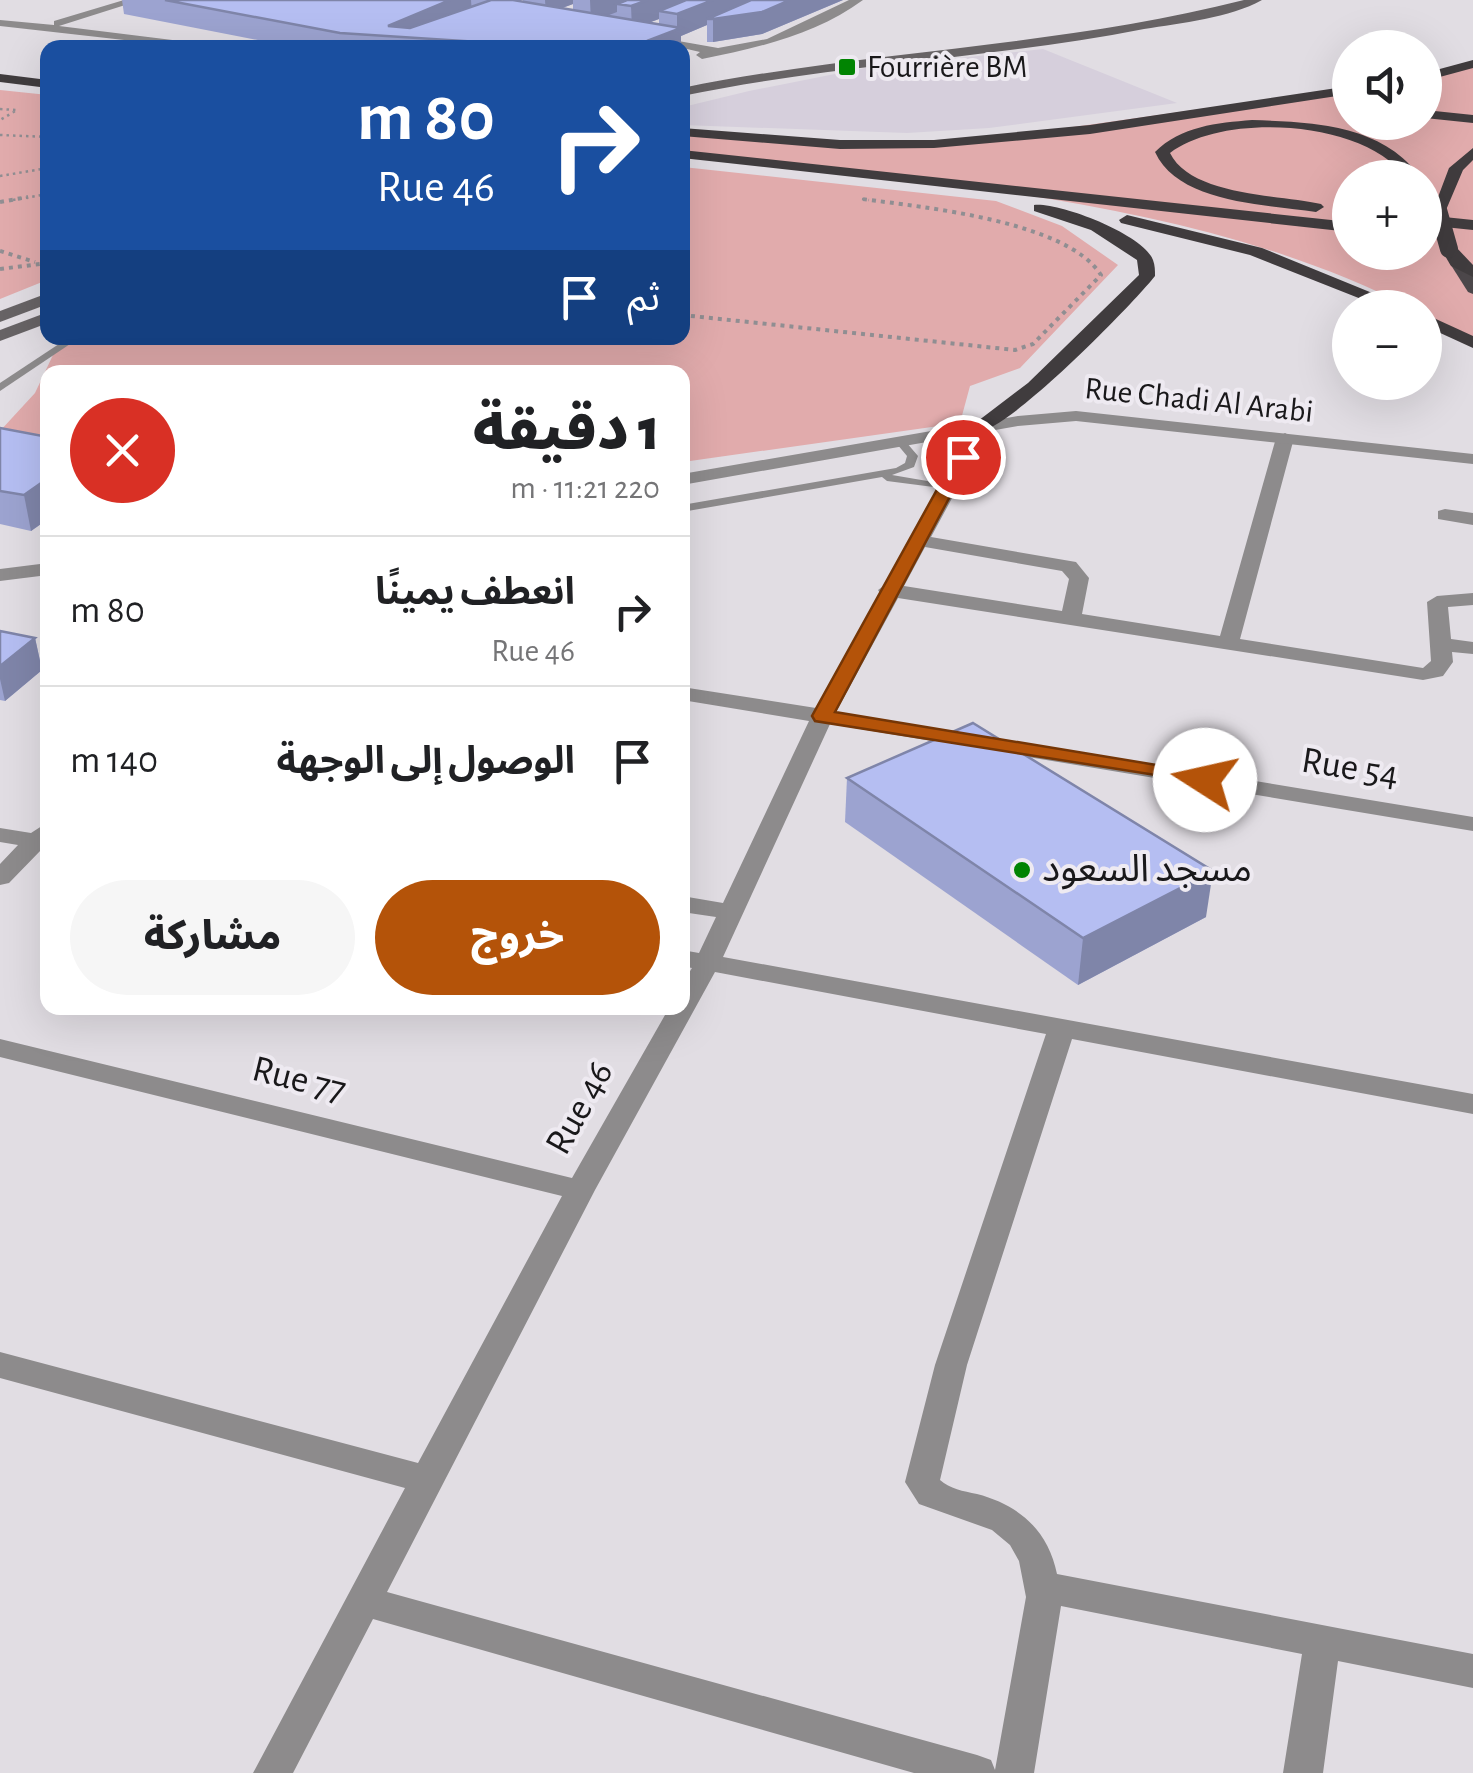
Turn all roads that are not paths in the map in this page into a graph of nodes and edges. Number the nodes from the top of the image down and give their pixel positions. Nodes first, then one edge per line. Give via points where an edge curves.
1 (136, 0) edge
2 (858, 0) edge
3 (1217, 0) edge
4 (1257, 0) edge
5 (0, 22) edge
6 (665, 24) edge
7 (1093, 26) junction
8 (44, 27) junction
9 (1110, 33) junction
10 (697, 37) edge
11 (160, 40) edge
12 (656, 40) edge
13 (689, 40) edge
14 (690, 46) edge
15 (719, 52) junction
16 (690, 57) edge
17 (1473, 64) edge
18 (0, 66) edge
19 (40, 70) edge
20 (1442, 72) edge
21 (0, 78) edge
22 (690, 79) edge
23 (40, 83) edge
24 (690, 90) edge
25 (1332, 93) edge
26 (1332, 110) edge
27 (1442, 116) edge
28 (1473, 119) edge
29 (1107, 126) junction
30 (690, 137) edge
31 (690, 137) edge
32 (1473, 152) edge
33 (690, 155) edge
34 (1403, 160) edge
35 (894, 179) junction
36 (1442, 191) edge
37 (1029, 204) junction
38 (1442, 211) edge
39 (1332, 213) edge
40 (1332, 215) edge
41 (1332, 216) edge
42 (1473, 225) edge
43 (1442, 226) edge
44 (1442, 237) edge
45 (1473, 240) edge
46 (1460, 261) edge
47 (1473, 289) edge
48 (1359, 290) edge
49 (40, 301) edge
50 (0, 317) edge
51 (40, 320) edge
52 (1442, 328) edge
53 (0, 336) edge
54 (1473, 343) edge
55 (64, 345) edge
56 (0, 388) edge
57 (980, 428) junction
58 (1284, 438) junction
59 (902, 444) junction
60 (1473, 459) edge
61 (878, 477) junction
62 (690, 479) edge
63 (945, 487) junction
64 (690, 507) edge
65 (1445, 515) dead end
66 (1473, 519) edge
67 (916, 540) junction
68 (40, 570) edge
69 (0, 576) edge
70 (888, 590) junction
71 (1473, 599) edge
72 (1070, 620) junction
73 (1443, 644) junction
74 (1228, 646) junction
75 (1473, 648) edge
76 (690, 693) edge
77 (822, 716) junction
78 (1473, 824) edge
79 (0, 835) edge
80 (40, 838) edge
81 (40, 842) edge
82 (0, 878) edge
83 (690, 905) edge
84 (731, 912) junction
85 (695, 960) edge
86 (668, 1015) edge
87 (1062, 1028) junction
88 (0, 1048) edge
89 (1473, 1104) edge
90 (580, 1190) junction
91 (0, 1365) edge
92 (429, 1480) junction
93 (1043, 1587) junction
94 (364, 1601) junction
95 (1322, 1643) junction
96 (1473, 1671) edge
97 (273, 1773) edge
98 (977, 1773) edge
99 (1014, 1773) edge
100 (1303, 1773) edge

1 - 8 street
2 - 15 street via 770,42
3 - 7 main road
4 - 9 main road
5 - 8 street
6 - 12 street via 634,36
7 - 9 main road
7 - 22 main road via 803,58
8 - 11 street
9 - 24 main road via 826,64
10 - 13 street
14 - 15 street
15 - 16 street
17 - 20 highway
18 - 19 highway
21 - 23 highway
25 - 29 highway
26 - 29 highway
27 - 28 highway
29 - 30 highway via 930,145
31 - 40 highway
32 - 36 highway
33 - 35 highway
34 - 39 highway via 1380,145 1303,127 1211,128 1177,138 1162,152 1164,164 1193,182
35 - 37 highway
35 - 41 highway
37 - 48 highway via 1220,241
37 - 57 highway via 1122,240 1145,259 1147,276 1035,387
38 - 42 highway
43 - 46 highway, bridge
44 - 45 highway
46 - 47 main road
49 - 50 main road
51 - 53 main road
52 - 54 highway
55 - 56 lane
57 - 58 street, Rue Chadi Al Arabi via 1106,416
57 - 59 street, Rue Chadi Al Arabi
57 - 63 street, Rue 46
58 - 60 street, Rue Chadi Al Arabi
58 - 74 street
59 - 61 lane via 913,456 910,465
59 - 62 street, Rue Chadi Al Arabi
61 - 63 lane
61 - 64 lane
63 - 67 street, Rue 46
65 - 66 street
67 - 70 street, Rue 46
67 - 72 street via 1068,566 1079,578
68 - 69 street
70 - 72 street
70 - 77 street, Rue 46
71 - 73 street via 1437,602
72 - 74 street
73 - 74 street via 1442,662 1424,674
73 - 75 street
76 - 77 street, Rue 54
77 - 78 street, Rue 54
77 - 84 street, Rue 46
79 - 80 street
81 - 82 street
83 - 84 street
84 - 85 street, Rue 46
85 - 87 street
86 - 90 street, Rue 46
87 - 89 street
87 - 93 street via 951,1366 922,1482 932,1494 1019,1528 1033,1545
88 - 90 street, Rue 77
90 - 92 street, Rue 46
91 - 92 street
92 - 94 street, Rue 46
93 - 95 street
93 - 99 street
94 - 97 street, Rue 46
94 - 98 street
95 - 96 street
95 - 100 street

